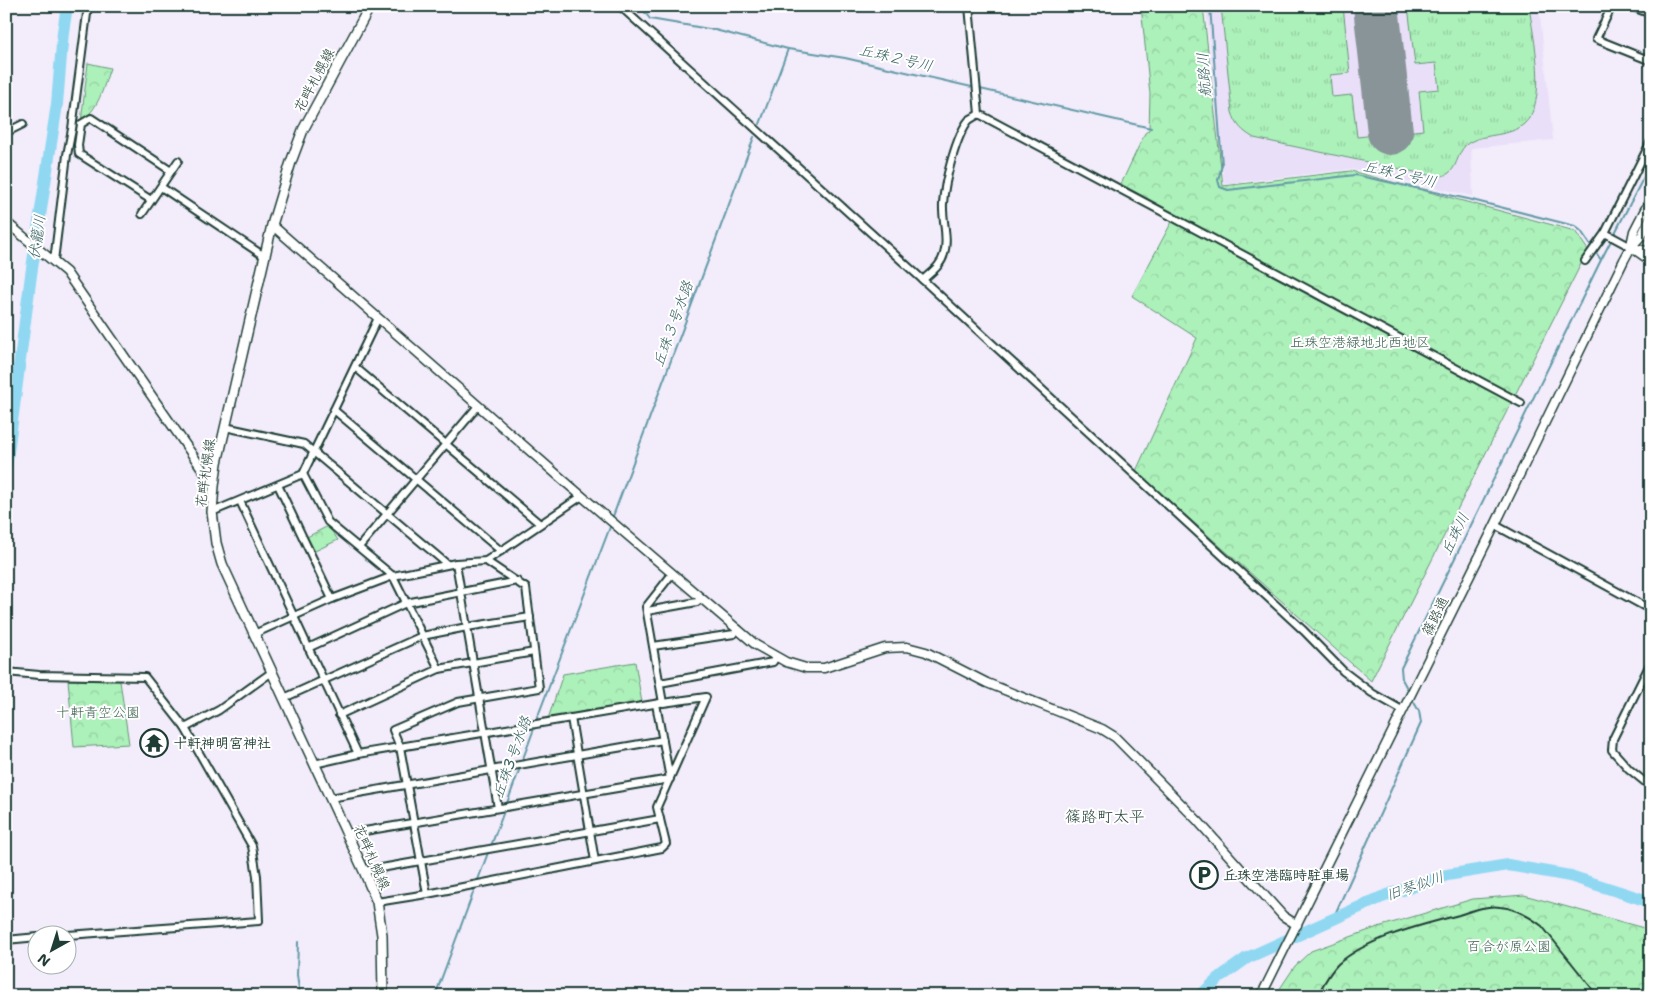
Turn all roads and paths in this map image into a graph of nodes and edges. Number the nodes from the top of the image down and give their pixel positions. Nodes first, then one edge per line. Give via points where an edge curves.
1 (88, 6) edge
2 (370, 6) edge
3 (620, 6) edge
4 (969, 6) edge
5 (1612, 6) edge
6 (1630, 6) edge
7 (1651, 14) edge
8 (1651, 61) edge
9 (979, 114) junction
10 (23, 124) dead end
11 (6, 134) edge
12 (1651, 141) edge
13 (178, 161) dead end
14 (171, 172) junction
15 (161, 187) junction
16 (1651, 198) edge
17 (151, 200) junction
18 (142, 214) dead end
19 (1651, 216) edge
20 (6, 222) edge
21 (272, 225) junction
22 (1606, 234) junction
23 (1631, 247) junction
24 (1651, 252) edge
25 (264, 256) junction
26 (53, 259) junction
27 (1585, 261) dead end
28 (1651, 261) edge
29 (923, 280) junction
30 (378, 318) junction
31 (355, 367) junction
32 (1521, 403) dead end
33 (478, 406) junction
34 (334, 410) junction
35 (226, 427) junction
36 (446, 444) junction
37 (314, 452) junction
38 (303, 474) junction
39 (417, 479) junction
40 (278, 485) junction
41 (214, 486) junction
42 (582, 496) junction
43 (240, 501) junction
44 (212, 512) junction
45 (387, 514) junction
46 (540, 524) junction
47 (1495, 525) junction
48 (359, 547) junction
49 (501, 551) junction
50 (486, 561) junction
51 (456, 563) junction
52 (447, 564) junction
53 (672, 574) junction
54 (393, 576) junction
55 (517, 582) junction
56 (461, 592) junction
57 (701, 598) junction
58 (332, 599) junction
59 (406, 603) junction
60 (1651, 610) edge
61 (647, 611) junction
62 (292, 616) junction
63 (530, 617) junction
64 (467, 627) junction
65 (738, 630) junction
66 (254, 634) junction
67 (422, 636) junction
68 (653, 646) junction
69 (308, 648) junction
70 (534, 652) junction
71 (776, 657) junction
72 (1651, 662) edge
73 (473, 663) junction
74 (440, 669) junction
75 (6, 672) edge
76 (272, 672) junction
77 (324, 681) junction
78 (660, 683) junction
79 (284, 698) junction
80 (479, 698) junction
81 (659, 703) junction
82 (1404, 706) junction
83 (339, 715) junction
84 (571, 718) junction
85 (185, 728) junction
86 (486, 733) junction
87 (663, 740) junction
88 (400, 747) junction
89 (358, 754) junction
90 (578, 754) junction
91 (314, 764) junction
92 (492, 769) junction
93 (670, 779) junction
94 (407, 784) junction
95 (1651, 787) edge
96 (584, 794) junction
97 (330, 798) junction
98 (503, 808) junction
99 (660, 819) junction
100 (414, 823) junction
101 (590, 831) junction
102 (347, 834) junction
103 (421, 860) junction
104 (595, 861) junction
105 (364, 871) junction
106 (427, 894) junction
107 (377, 902) junction
108 (1297, 926) junction
109 (78, 934) edge
110 (28, 938) edge
111 (6, 940) edge
112 (383, 996) edge
113 (1261, 996) edge

1 - 26 street
2 - 21 main road, 花畔札幌線 via 303,130
3 - 29 street
4 - 9 street
5 - 8 street via 1596,39
6 - 7 street
9 - 29 street via 970,119 961,133 946,183 942,206 945,253 940,264
9 - 32 street
10 - 11 street
12 - 22 street
13 - 14 street
14 - 15 street
14 - 17 street via 91,118 81,124 79,154
15 - 17 street
15 - 25 street
16 - 23 street, 篠路通 via 1634,231
17 - 18 street
19 - 23 street, 篠路通 via 1642,235
20 - 26 street
21 - 25 main road, 花畔札幌線
21 - 30 street
22 - 23 street
22 - 27 street
23 - 24 street
23 - 28 street
23 - 47 street, 篠路通
25 - 35 main road, 花畔札幌線
26 - 41 street via 66,272
29 - 82 street via 1304,631 1343,671 1372,693
30 - 31 street
30 - 33 street
31 - 34 street
31 - 36 street
33 - 36 street
33 - 42 street
34 - 37 street
34 - 39 street
35 - 37 street via 304,444
35 - 41 main road, 花畔札幌線
36 - 39 street
36 - 46 street
37 - 38 street
37 - 45 street
38 - 40 street
38 - 48 street via 328,522
39 - 45 street
39 - 49 street
40 - 43 street
40 - 58 street
41 - 44 main road, 花畔札幌線
42 - 46 street
42 - 53 street
43 - 44 street
43 - 62 street
44 - 66 main road, 花畔札幌線 via 222,564
45 - 48 street
45 - 52 street
46 - 49 street
47 - 60 street
47 - 82 street, 篠路通
48 - 54 street
49 - 50 street
50 - 51 street
50 - 55 street
51 - 52 street
51 - 56 street
52 - 54 street
53 - 57 street
53 - 61 street via 646,607
54 - 58 street
54 - 59 street
55 - 56 street
55 - 63 street via 526,588
56 - 59 street
56 - 64 street
57 - 61 street via 697,602
57 - 65 street
58 - 62 street
59 - 67 street
59 - 69 street
61 - 68 street
62 - 66 street
62 - 69 street
63 - 64 street
63 - 70 street
64 - 67 street
64 - 73 street
65 - 68 street via 734,634
65 - 71 street
66 - 76 main road, 花畔札幌線
67 - 74 street
67 - 77 street
68 - 78 street
69 - 77 street
70 - 73 street
70 - 80 street via 539,688
71 - 78 street via 773,662
71 - 108 street via 806,668 824,668 885,648 907,647 926,652 987,683 1102,729 1115,737 1198,821 1283,916
72 - 95 street via 1613,739 1612,750
73 - 74 street
73 - 80 street
74 - 83 street
75 - 85 street via 145,677
76 - 79 main road, 花畔札幌線
76 - 85 street via 220,710
77 - 79 street
77 - 83 street
78 - 81 street
79 - 91 main road, 花畔札幌線
80 - 86 street
80 - 88 street via 458,702 393,730
81 - 84 street
81 - 87 street
81 - 93 street via 706,697
82 - 108 street, 篠路通
83 - 89 street
84 - 86 street
84 - 90 street
85 - 109 street via 252,846 259,921
86 - 88 street
86 - 92 street
87 - 90 street
87 - 93 street
88 - 89 street
88 - 94 street
89 - 91 street
90 - 92 street
90 - 96 street
91 - 97 main road, 花畔札幌線
92 - 94 street
92 - 98 street
93 - 96 street
93 - 99 street via 657,808
94 - 97 street
94 - 100 street
96 - 98 street
96 - 101 street
97 - 102 main road, 花畔札幌線
98 - 100 street
99 - 101 street
99 - 104 street via 666,844 662,848
100 - 102 street
100 - 103 street
101 - 103 street
101 - 104 street
102 - 105 main road, 花畔札幌線
103 - 105 street
103 - 106 street
104 - 106 street
105 - 107 main road, 花畔札幌線
106 - 107 street
107 - 112 main road, 花畔札幌線 via 382,935
108 - 113 street, 篠路通
110 - 111 street

